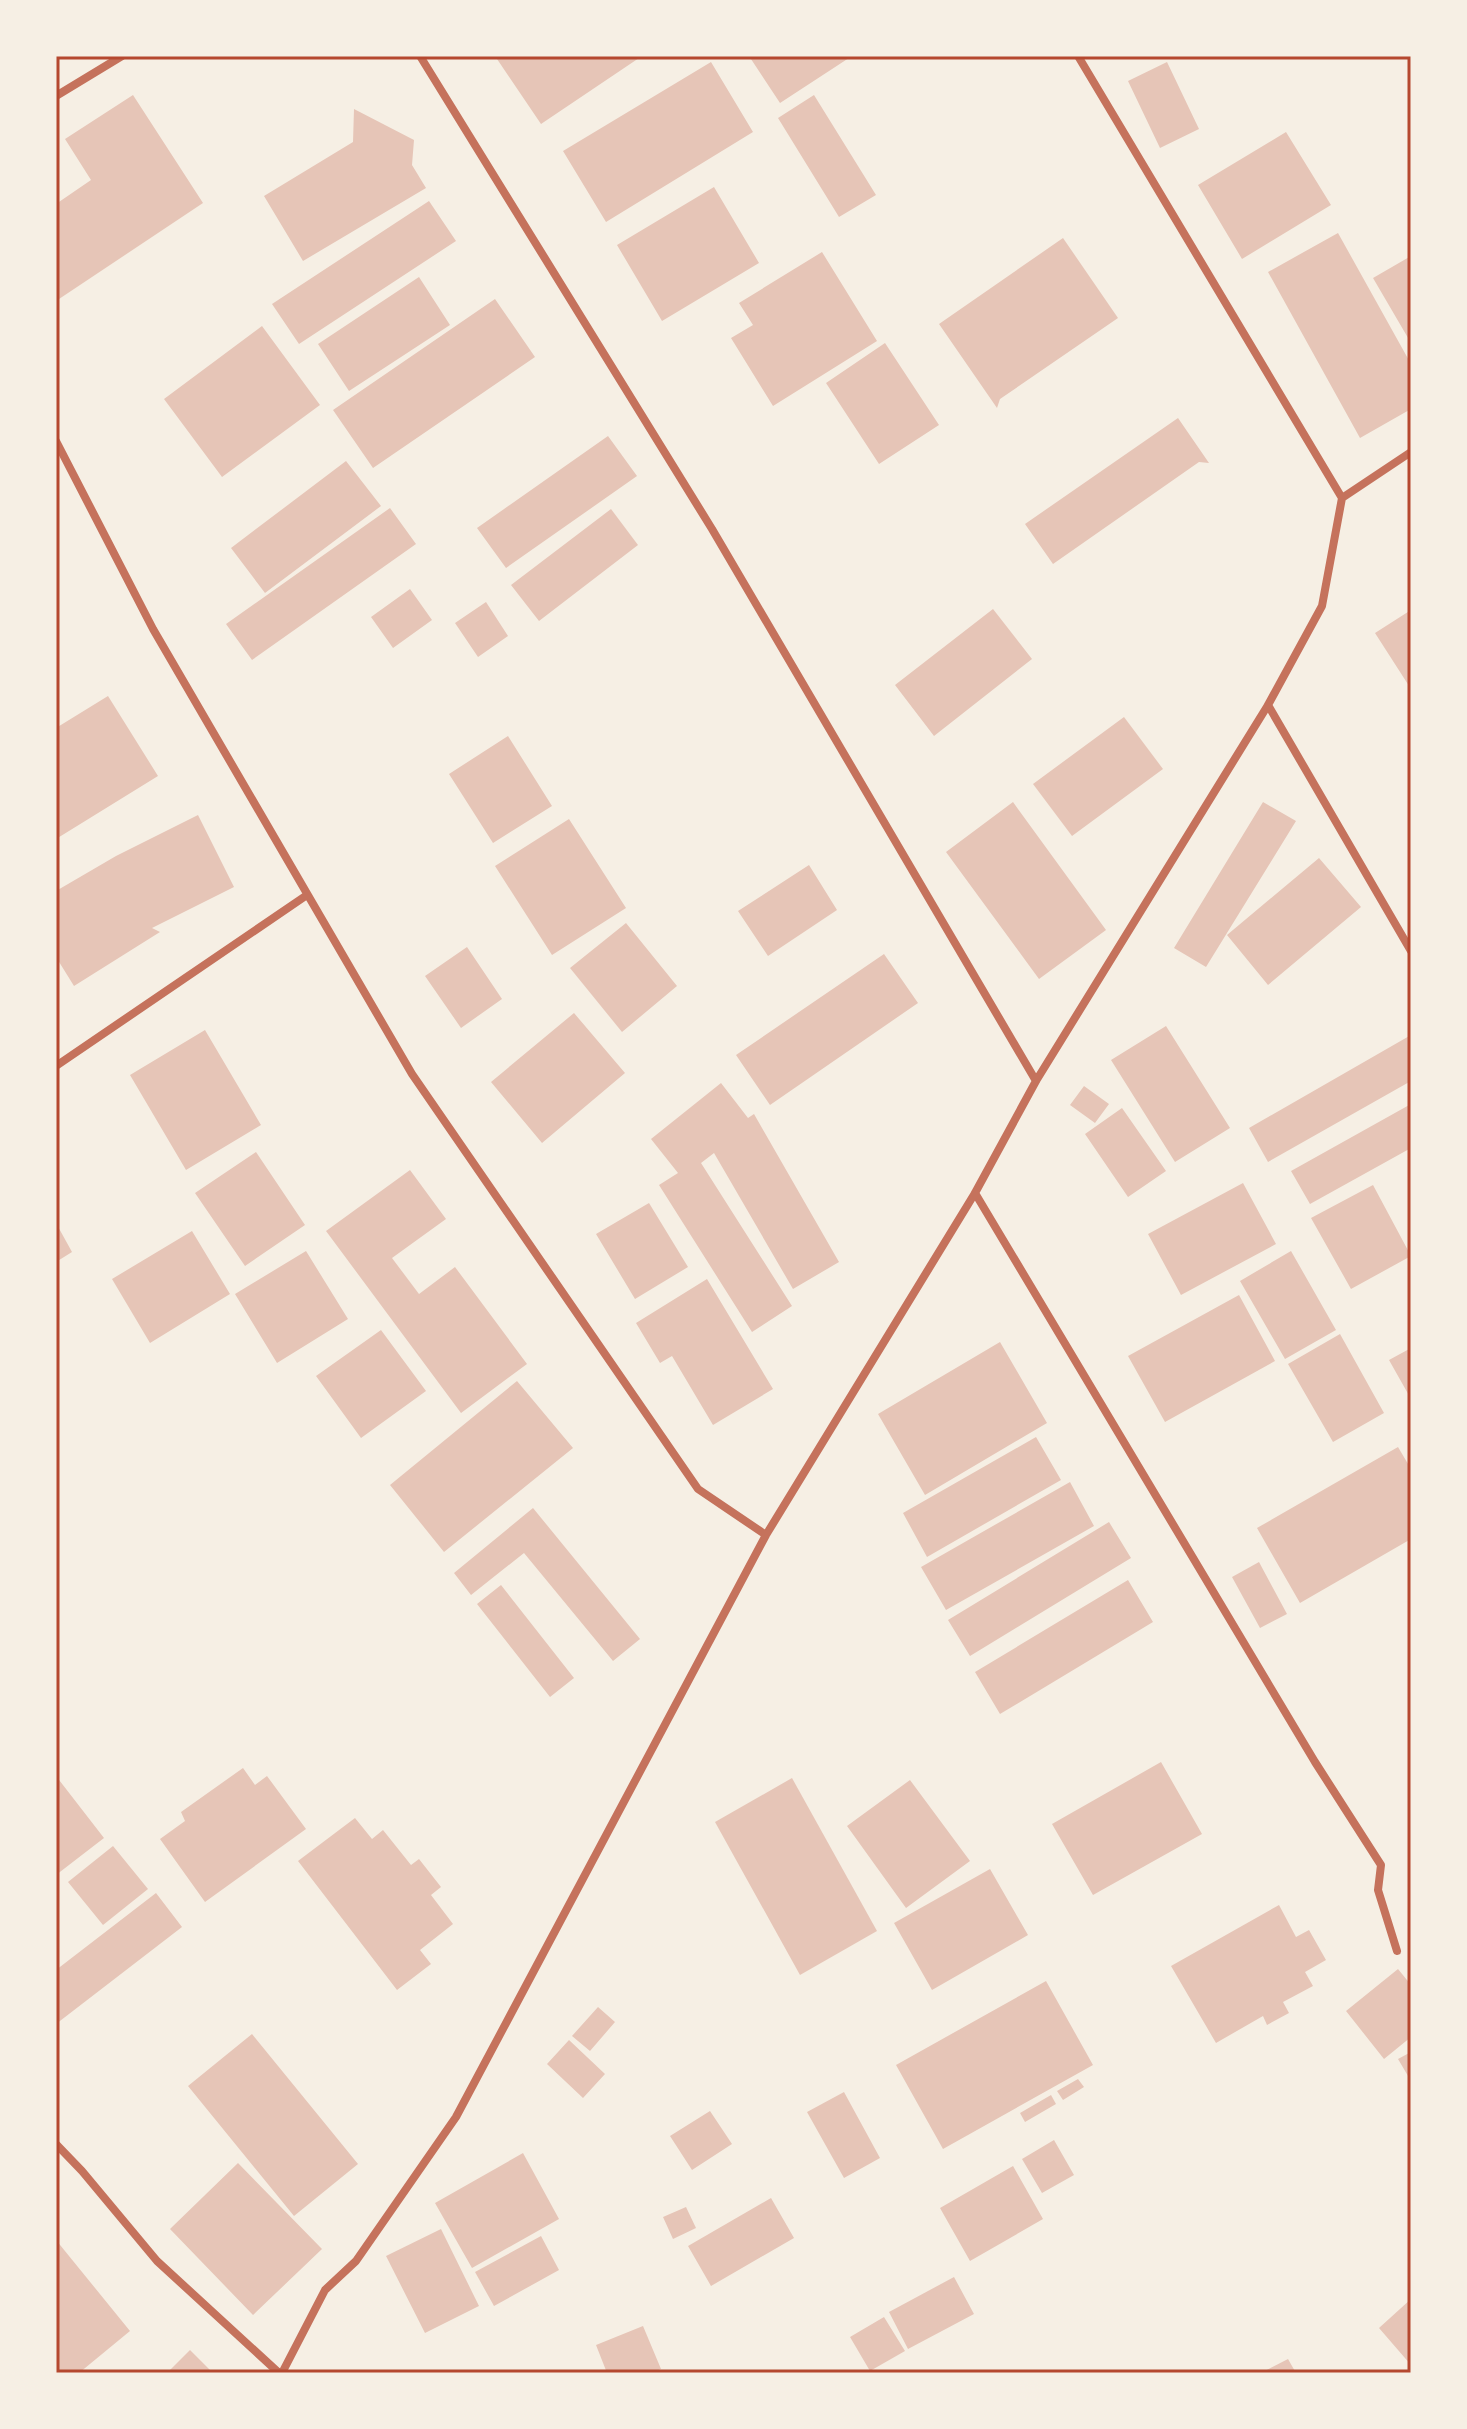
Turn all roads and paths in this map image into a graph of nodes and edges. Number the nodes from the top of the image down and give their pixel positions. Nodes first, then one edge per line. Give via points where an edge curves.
1 (122, 56) edge
2 (420, 56) edge
3 (1078, 56) edge
4 (56, 96) edge
5 (56, 441) edge
6 (1411, 452) edge
7 (1342, 498) junction
8 (1268, 705) junction
9 (307, 895) junction
10 (1411, 951) edge
11 (56, 1066) edge
12 (1036, 1081) junction
13 (975, 1193) junction
14 (766, 1535) junction
15 (1397, 1951) dead end
16 (56, 2144) edge
17 (280, 2373) edge

1 - 4 street
2 - 12 street via 712,529
3 - 7 street
5 - 9 street via 153,629
6 - 7 street
7 - 8 street via 1322,606
8 - 10 street
8 - 12 street
9 - 11 street
9 - 14 street via 412,1074 698,1489
12 - 13 street
13 - 14 street
13 - 15 street via 1381,1865 1378,1890
14 - 17 street via 456,2117 356,2261 325,2290
16 - 17 street via 157,2261

